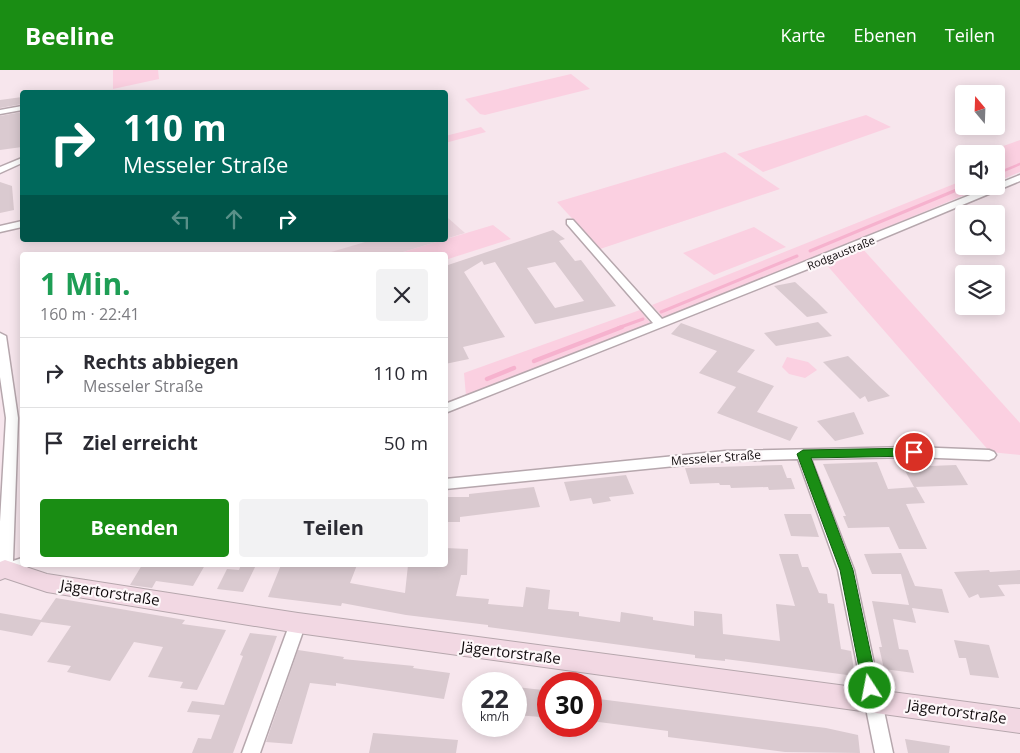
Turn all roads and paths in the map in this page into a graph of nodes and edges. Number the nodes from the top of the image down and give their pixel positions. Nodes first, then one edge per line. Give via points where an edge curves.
1 (20, 108) edge
2 (0, 112) edge
3 (20, 161) edge
4 (0, 170) edge
5 (1020, 178) edge
6 (570, 222) dead end
7 (20, 224) edge
8 (0, 229) edge
9 (660, 324) junction
10 (0, 336) edge
11 (448, 408) edge
12 (5, 434) edge
13 (803, 454) junction
14 (989, 455) dead end
15 (448, 484) edge
16 (9, 568) edge
17 (298, 623) junction
18 (873, 700) junction
19 (1020, 721) edge
20 (251, 753) edge
21 (884, 753) edge

1 - 2 street
3 - 4 street
5 - 9 street, Rodgaustraße
6 - 9 street
7 - 8 street
9 - 11 street, Rodgaustraße
10 - 12 street via 12,418
12 - 16 street
13 - 14 street, Messeler Straße via 914,452
13 - 15 street, Messeler Straße via 725,456
13 - 18 street via 846,570
16 - 17 street, Jägertorstraße via 47,583
17 - 18 street, Jägertorstraße
17 - 20 street
18 - 19 street, Jägertorstraße
18 - 21 street

